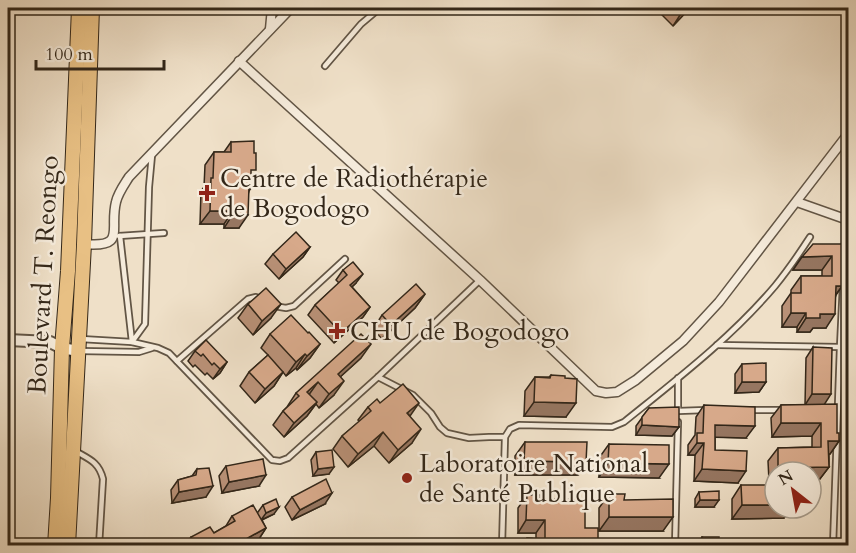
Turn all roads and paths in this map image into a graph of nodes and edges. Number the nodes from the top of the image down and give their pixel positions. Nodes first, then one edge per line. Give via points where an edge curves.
1 (79, 8) edge
2 (92, 8) edge
3 (272, 8) edge
4 (291, 8) edge
5 (380, 8) edge
6 (270, 29) junction
7 (239, 61) junction
8 (325, 66) dead end
9 (849, 134) edge
10 (152, 153) junction
11 (797, 202) junction
12 (849, 220) edge
13 (164, 233) dead end
14 (148, 234) junction
15 (117, 236) junction
16 (810, 237) dead end
17 (845, 241) dead end
18 (84, 244) junction
19 (345, 259) dead end
20 (480, 280) junction
21 (8, 340) edge
22 (58, 342) junction
23 (132, 342) junction
24 (79, 345) junction
25 (717, 345) junction
26 (840, 347) junction
27 (152, 348) junction
28 (177, 361) junction
29 (378, 377) junction
30 (678, 378) junction
31 (827, 409) edge
32 (839, 409) junction
33 (713, 410) edge
34 (747, 410) edge
35 (793, 410) edge
36 (678, 411) junction
37 (505, 437) junction
38 (72, 450) junction
39 (55, 546) edge
40 (68, 546) edge
41 (99, 546) edge
42 (502, 546) edge
43 (675, 546) edge
44 (833, 546) edge

1 - 22 main road, Boulevard T. Reongo via 68,271
2 - 18 main road, Boulevard T. Reongo
3 - 6 street
4 - 6 street
5 - 8 lane
6 - 7 street
7 - 10 street
7 - 20 street
9 - 11 street
10 - 14 lane
10 - 15 street via 120,191 115,203
11 - 12 street
11 - 20 street via 719,302 683,341 616,392 596,391
13 - 14 lane
14 - 15 lane
14 - 23 lane via 145,324
15 - 18 street via 101,246
15 - 23 lane
16 - 25 lane via 775,285
17 - 26 lane
18 - 24 main road, Boulevard T. Reongo
19 - 28 lane via 294,306 275,307 256,297 248,299
20 - 29 lane
21 - 22 street
22 - 24 street
22 - 39 main road, Boulevard T. Reongo
23 - 24 lane
23 - 27 lane
24 - 27 lane via 139,352
24 - 38 main road, Boulevard T. Reongo
25 - 26 lane
25 - 30 lane
26 - 32 lane
27 - 28 lane via 169,353
28 - 29 lane via 272,460 280,461
29 - 37 lane via 413,395 447,433 469,438
30 - 36 lane
30 - 37 lane via 612,428 519,425
31 - 32 lane
32 - 44 lane
33 - 36 lane
34 - 35 lane
36 - 43 lane
37 - 42 lane
38 - 40 main road, Boulevard T. Reongo
38 - 41 lane via 101,470

